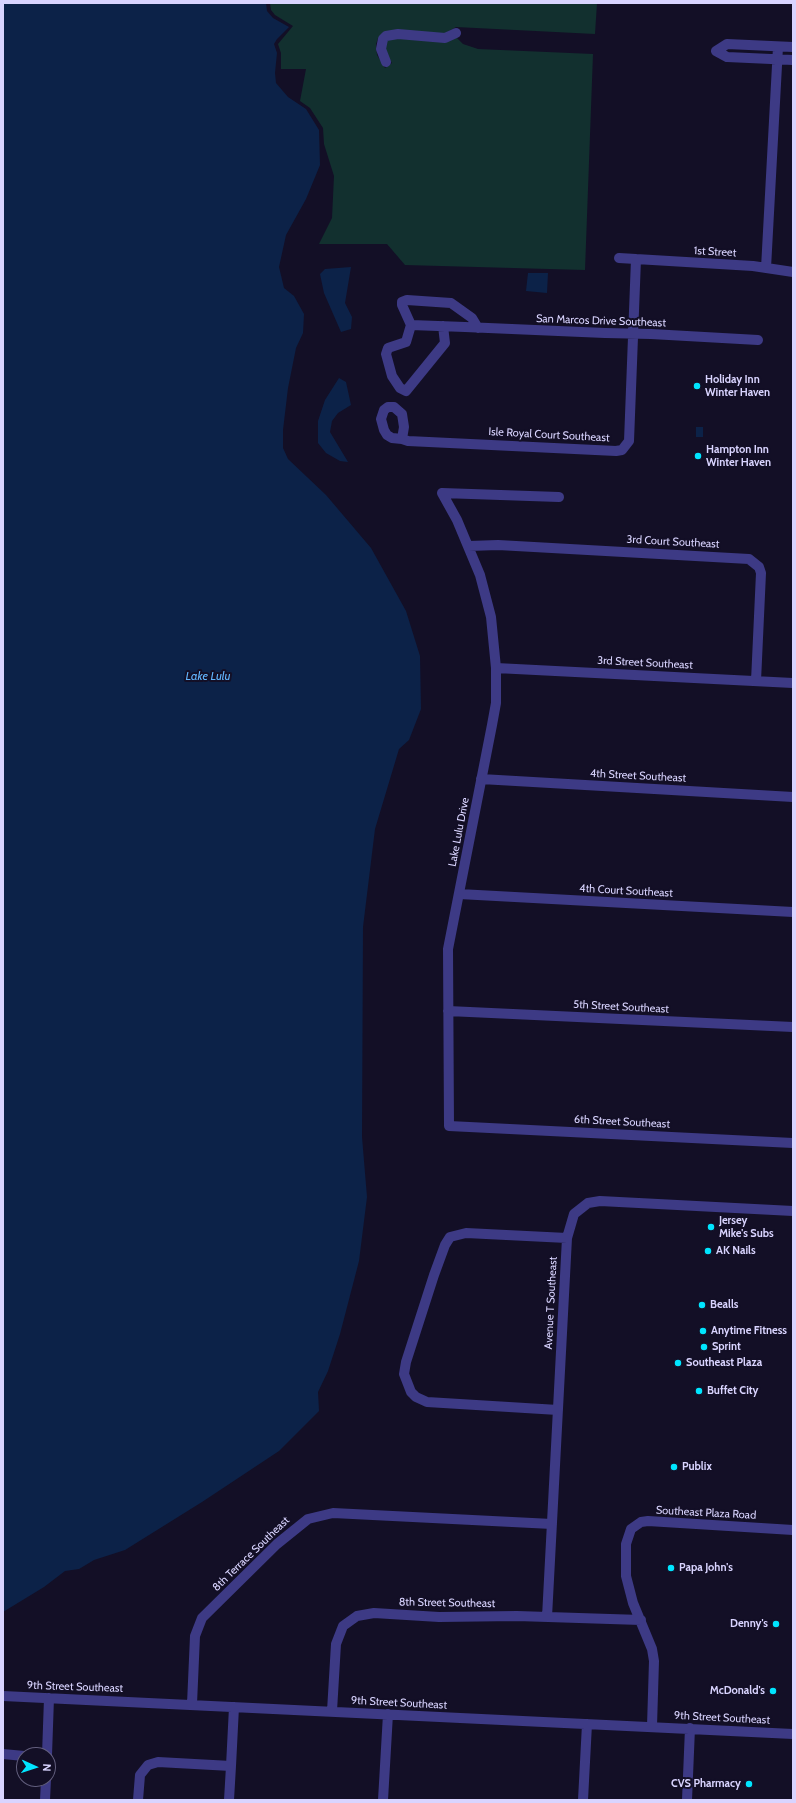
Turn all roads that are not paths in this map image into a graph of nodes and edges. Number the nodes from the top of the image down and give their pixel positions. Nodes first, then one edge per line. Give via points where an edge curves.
1 (456, 33) dead end
2 (778, 47) junction
3 (793, 47) edge
4 (777, 59) junction
5 (793, 60) edge
6 (386, 62) dead end
7 (619, 258) dead end
8 (633, 259) junction
9 (766, 268) junction
10 (793, 272) edge
11 (411, 326) junction
12 (443, 326) junction
13 (478, 328) junction
14 (633, 334) junction
15 (758, 340) dead end
16 (402, 439) dead end
17 (558, 498) dead end
18 (469, 546) junction
19 (496, 668) junction
20 (756, 681) junction
21 (793, 683) edge
22 (481, 779) junction
23 (793, 797) edge
24 (458, 894) junction
25 (793, 912) edge
26 (448, 1010) junction
27 (793, 1027) edge
28 (449, 1126) joint
29 (793, 1143) edge
30 (793, 1211) edge
31 (566, 1238) junction
32 (558, 1410) junction
33 (552, 1524) junction
34 (793, 1530) edge
35 (547, 1617) junction
36 (641, 1620) junction
37 (3, 1696) edge
38 (49, 1698) junction
39 (192, 1704) junction
40 (234, 1707) junction
41 (332, 1711) junction
42 (388, 1714) junction
43 (587, 1724) junction
44 (652, 1726) junction
45 (690, 1728) junction
46 (793, 1734) edge
47 (47, 1747) edge
48 (3, 1754) edge
49 (16, 1755) edge
50 (231, 1766) junction
51 (46, 1787) edge
52 (45, 1800) edge
53 (138, 1800) edge
54 (229, 1800) edge
55 (383, 1800) edge
56 (583, 1800) edge
57 (686, 1800) edge

1 - 6 street via 445,38 398,34 386,36 381,49
2 - 3 street
2 - 4 street
2 - 4 street via 727,44 716,51 727,57
4 - 5 street
4 - 9 street
7 - 8 street, 1st Street
8 - 9 street, 1st Street
8 - 14 street, Isle Royal Court Southeast
9 - 10 street, 1st Street
11 - 12 street, San Marcos Drive Southeast
11 - 12 street via 406,342 388,348 386,354 392,376 406,392 444,343
11 - 13 street via 402,305 402,302 407,300 451,303 472,318
12 - 13 street, San Marcos Drive Southeast
13 - 14 street, San Marcos Drive Southeast
14 - 15 street, San Marcos Drive Southeast
14 - 16 street, Isle Royal Court Southeast via 629,441 622,450
17 - 18 street via 442,493
18 - 19 street, Lake Lulu Drive via 480,575 491,618
18 - 20 street, 3rd Court Southeast via 498,545 749,559 759,567 761,573
19 - 20 street, 3rd Street Southeast
19 - 22 street, Lake Lulu Drive via 496,702
20 - 21 street, 3rd Street Southeast
22 - 23 street, 4th Street Southeast
22 - 24 street, Lake Lulu Drive
24 - 25 street, 4th Court Southeast
24 - 26 street, Lake Lulu Drive via 448,949
26 - 27 street, 5th Street Southeast
26 - 28 street, Lake Lulu Drive
28 - 29 street, 6th Street Southeast
30 - 31 street, Avenue T Southeast via 594,1201 581,1207 574,1214
31 - 32 street, Avenue T Southeast
31 - 32 street via 466,1234 450,1237 434,1275 404,1374 411,1392 427,1402
32 - 33 street, Avenue T Southeast
33 - 35 street, Avenue T Southeast
33 - 39 street, 8th Terrace Southeast via 333,1513 308,1519 277,1544 202,1618 195,1636
34 - 36 street, Southeast Plaza Road via 641,1522 630,1529 626,1544 626,1576 633,1603
35 - 36 street, 8th Street Southeast
35 - 41 street, 8th Street Southeast via 439,1617 374,1613 357,1616 343,1626 336,1644
36 - 44 street, Southeast Plaza Road via 654,1661
37 - 38 street, 9th Street Southeast
38 - 39 street, 9th Street Southeast
38 - 47 street
39 - 40 street, 9th Street Southeast
40 - 41 street, 9th Street Southeast
40 - 50 street
41 - 42 street, 9th Street Southeast
42 - 43 street, 9th Street Southeast
42 - 55 street
43 - 44 street, 9th Street Southeast
43 - 56 street
44 - 45 street, 9th Street Southeast
45 - 46 street, 9th Street Southeast
45 - 57 street
48 - 49 street
50 - 53 street via 158,1762 148,1764 140,1776
50 - 54 street
51 - 52 street

